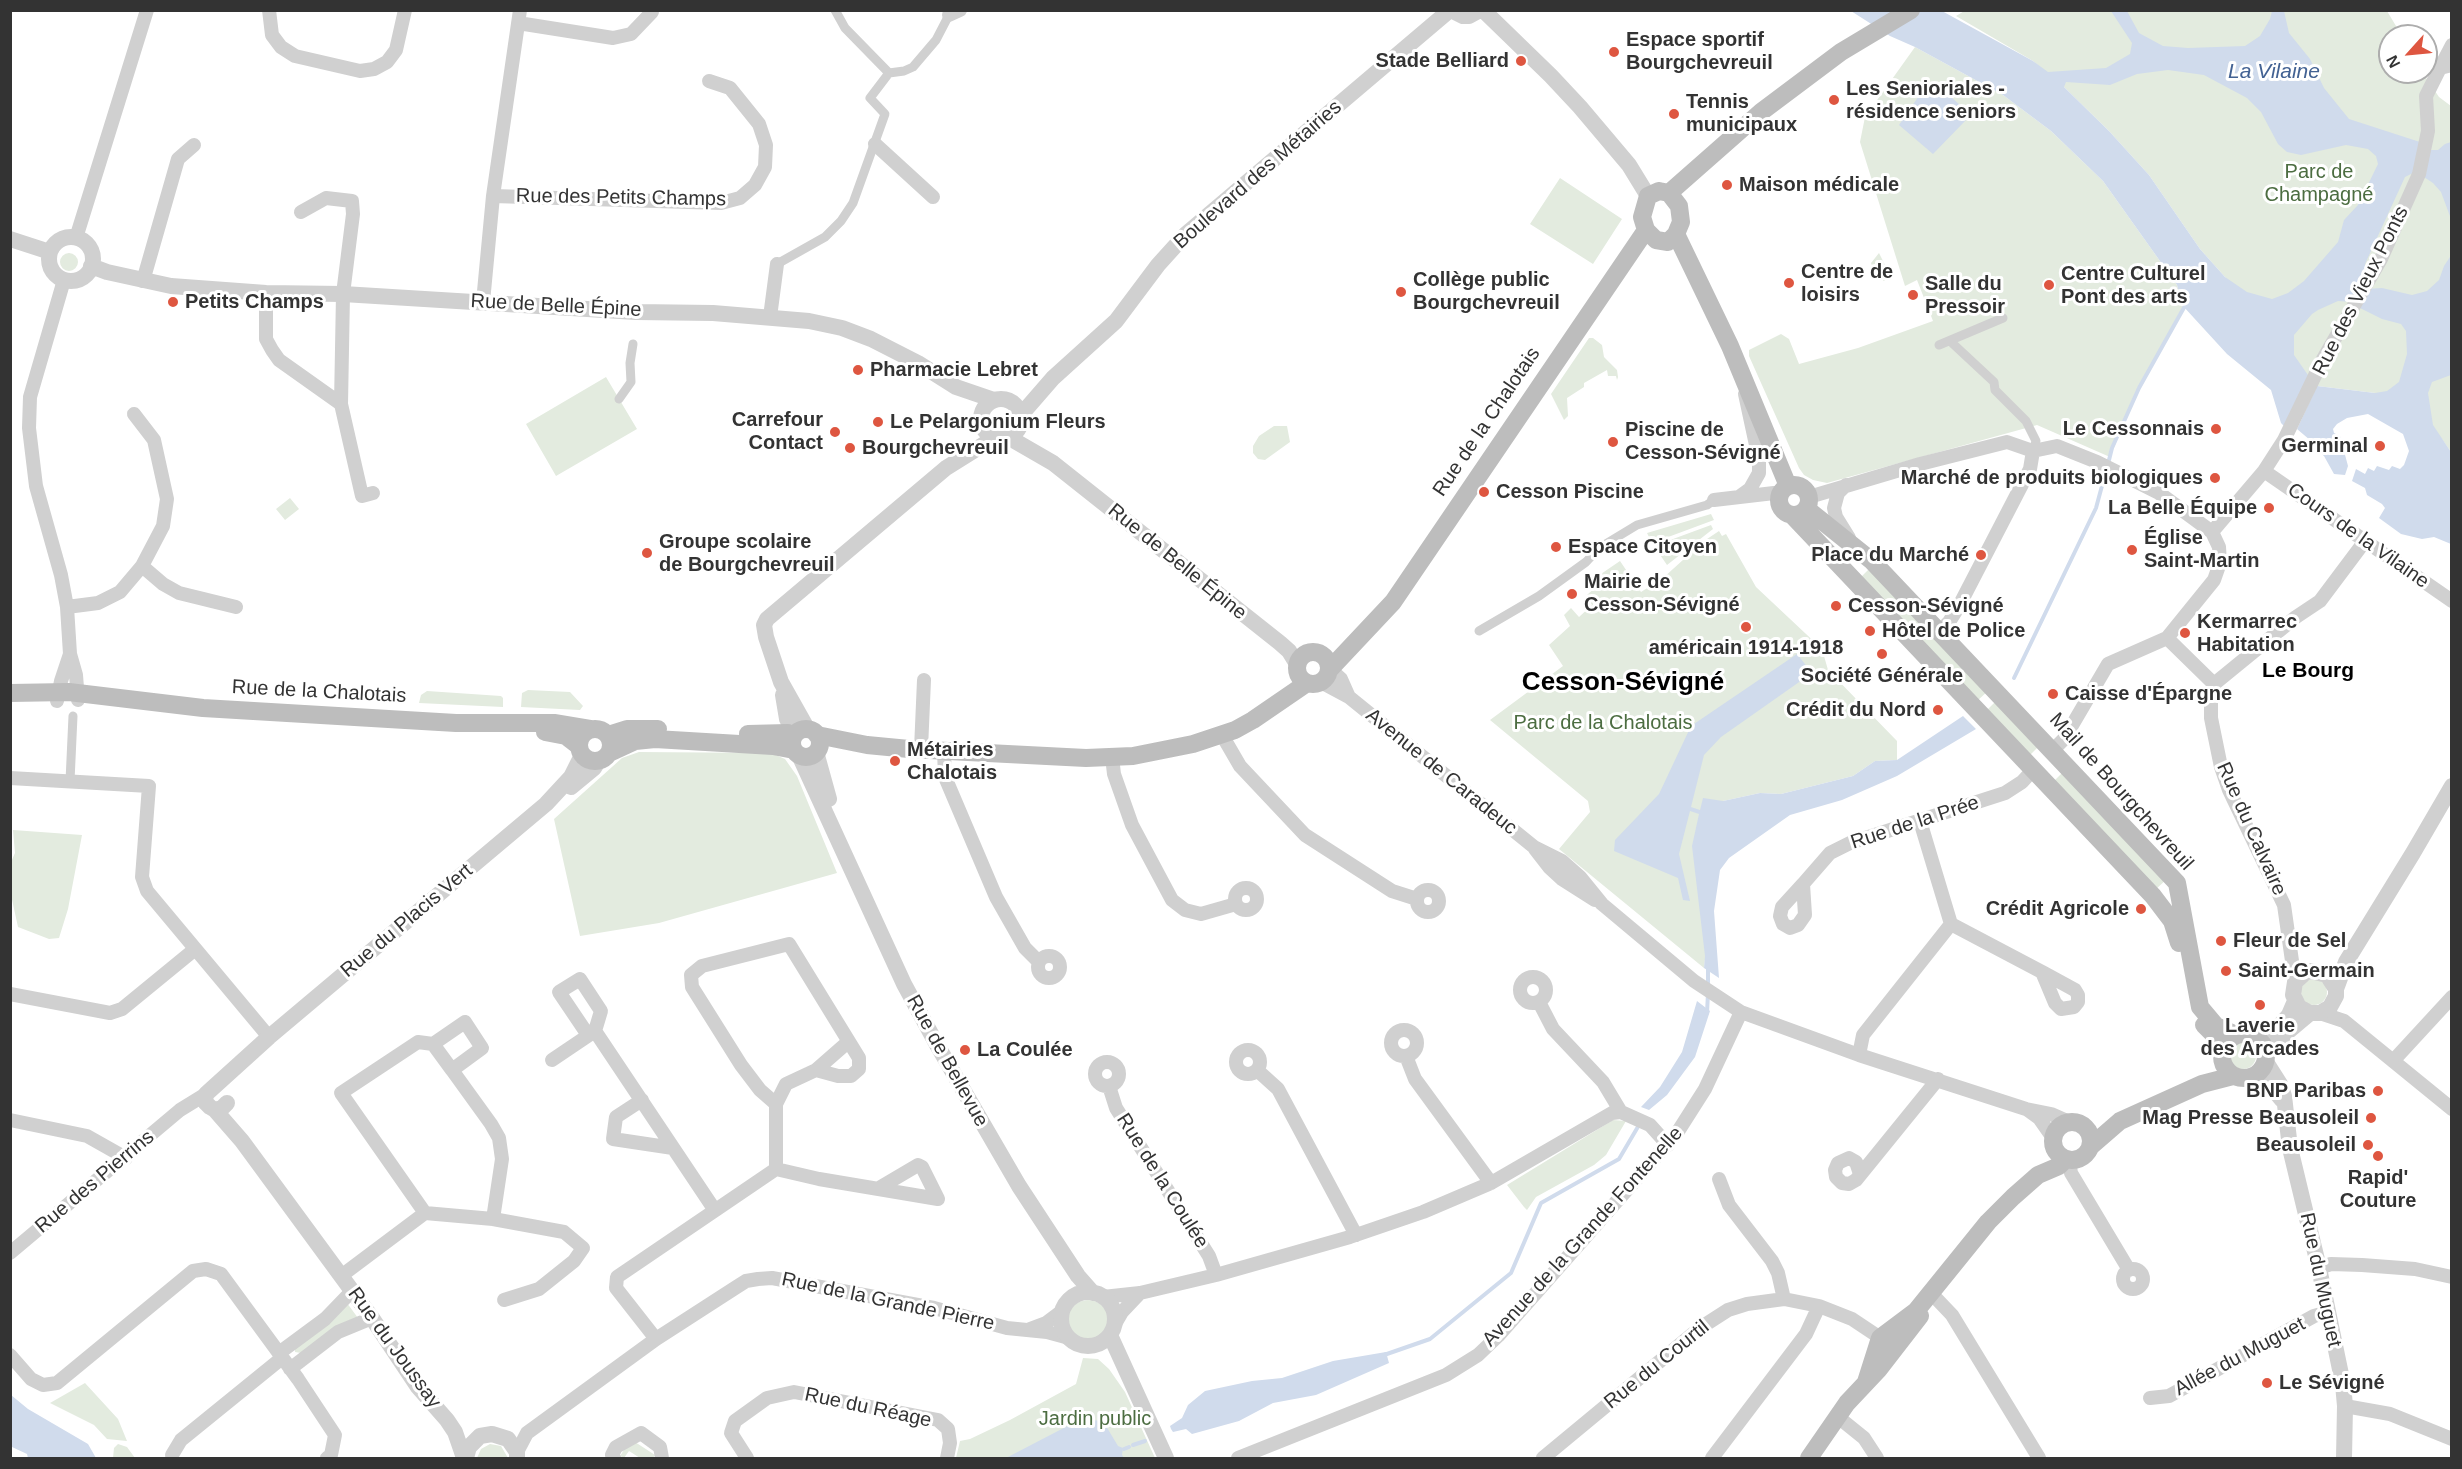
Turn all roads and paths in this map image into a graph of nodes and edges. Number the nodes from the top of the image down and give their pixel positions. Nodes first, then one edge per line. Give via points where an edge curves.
1 (147, 10) edge
2 (268, 10) edge
3 (405, 10) edge
4 (835, 10) edge
5 (1451, 10) edge
6 (1482, 10) edge
7 (1911, 10) edge
8 (652, 12) dead end
9 (954, 13) edge
10 (519, 17) edge
11 (2451, 45) edge
12 (2446, 66) edge
13 (890, 73) junction
14 (709, 81) dead end
15 (874, 144) junction
16 (194, 145) dead end
17 (493, 196) junction
18 (1648, 196) junction
19 (933, 197) dead end
20 (1674, 199) junction
21 (302, 212) dead end
22 (1646, 230) junction
23 (1676, 234) junction
24 (76, 238) junction
25 (10, 239) edge
26 (50, 252) junction
27 (777, 264) joint
28 (92, 266) junction
29 (64, 280) junction
30 (143, 281) junction
31 (266, 293) junction
32 (343, 294) junction
33 (483, 302) junction
34 (770, 316) junction
35 (2003, 318) dead end
36 (1950, 341) junction
37 (633, 344) dead end
38 (1939, 345) dead end
39 (1053, 378) junction
40 (1742, 378) junction
41 (956, 387) junction
42 (619, 399) dead end
43 (1002, 401) junction
44 (342, 404) junction
45 (134, 414) dead end
46 (1020, 419) junction
47 (981, 421) junction
48 (1001, 437) junction
49 (2033, 451) junction
50 (1053, 464) junction
51 (946, 468) junction
52 (2264, 471) junction
53 (1846, 485) junction
54 (1784, 490) junction
55 (373, 493) dead end
56 (1739, 497) junction
57 (1714, 500) joint
58 (1802, 507) junction
59 (2212, 532) junction
60 (2365, 541) junction
61 (1855, 547) junction
62 (142, 566) junction
63 (2451, 601) edge
64 (67, 607) junction
65 (236, 607) dead end
66 (1479, 631) dead end
67 (1940, 632) junction
68 (2167, 638) junction
69 (70, 654) junction
70 (1312, 671) junction
71 (924, 680) dead end
72 (2214, 684) junction
73 (10, 693) edge
74 (57, 696) junction
75 (10, 702) edge
76 (76, 703) junction
77 (456, 723) junction
78 (590, 729) junction
79 (608, 735) junction
80 (1222, 735) junction
81 (805, 743) junction
82 (921, 749) junction
83 (2053, 750) junction
84 (944, 751) junction
85 (592, 754) junction
86 (1112, 757) junction
87 (2033, 770) junction
88 (10, 778) edge
89 (70, 781) junction
90 (2451, 786) edge
91 (1920, 821) junction
92 (1803, 884) dead end
93 (1417, 899) dead end
94 (1236, 904) dead end
95 (1952, 924) junction
96 (2292, 949) junction
97 (194, 950) junction
98 (1039, 962) dead end
99 (2346, 962) junction
100 (2317, 971) junction
101 (2042, 972) dead end
102 (2295, 982) junction
103 (2336, 993) junction
104 (10, 994) edge
105 (2451, 997) edge
106 (2295, 1001) junction
107 (1539, 1002) dead end
108 (1741, 1012) junction
109 (2315, 1013) junction
110 (2343, 1021) junction
111 (2236, 1035) junction
112 (269, 1037) junction
113 (2255, 1037) junction
114 (848, 1042) junction
115 (433, 1044) junction
116 (2222, 1054) junction
117 (1859, 1055) junction
118 (1406, 1056) dead end
119 (2266, 1058) junction
120 (552, 1060) dead end
121 (2393, 1061) junction
122 (452, 1070) junction
123 (816, 1070) junction
124 (1257, 1070) dead end
125 (2242, 1077) junction
126 (1938, 1079) junction
127 (2202, 1084) junction
128 (1109, 1086) dead end
129 (216, 1099) junction
130 (642, 1100) junction
131 (2284, 1103) junction
132 (776, 1104) junction
133 (2026, 1109) junction
134 (2451, 1109) edge
135 (1621, 1112) junction
136 (10, 1120) edge
137 (2120, 1121) junction
138 (2075, 1123) junction
139 (1668, 1145) junction
140 (2090, 1147) junction
141 (673, 1148) junction
142 (2060, 1151) junction
143 (126, 1158) junction
144 (776, 1169) junction
145 (1860, 1174) dead end
146 (1719, 1179) dead end
147 (1491, 1183) junction
148 (879, 1188) dead end
149 (714, 1209) junction
150 (425, 1213) junction
151 (493, 1219) junction
152 (1356, 1235) junction
153 (10, 1253) edge
154 (1065, 1257) junction
155 (2319, 1268) junction
156 (2129, 1270) dead end
157 (1216, 1275) junction
158 (341, 1276) junction
159 (2451, 1277) edge
160 (352, 1291) junction
161 (1140, 1293) junction
162 (1098, 1295) junction
163 (1935, 1296) junction
164 (1784, 1299) junction
165 (504, 1300) dead end
166 (1066, 1306) junction
167 (1819, 1306) junction
168 (2328, 1312) junction
169 (372, 1318) junction
170 (1028, 1330) junction
171 (1108, 1335) junction
172 (656, 1338) junction
173 (1069, 1338) junction
174 (1888, 1343) junction
175 (10, 1355) edge
176 (284, 1360) junction
177 (2150, 1398) dead end
178 (2345, 1406) junction
179 (447, 1420) junction
180 (1842, 1420) junction
181 (480, 1436) junction
182 (2451, 1439) edge
183 (514, 1450) edge
184 (1814, 1452) edge
185 (172, 1455) dead end
186 (327, 1458) edge
187 (465, 1458) edge
188 (614, 1458) edge
189 (662, 1458) edge
190 (747, 1458) edge
191 (947, 1458) edge
192 (1166, 1458) edge
193 (1238, 1458) edge
194 (1543, 1458) edge
195 (1712, 1458) edge
196 (1877, 1458) edge
197 (2039, 1458) edge
198 (2344, 1458) edge

1 - 24 street
2 - 3 street via 272,35 281,47 295,56 360,71 387,62 396,50
4 - 13 street via 845,28
5 - 6 street via 1462,16
5 - 39 street, Boulevard des Métairies via 1186,234 1116,321
6 - 18 street via 1580,107 1629,165
7 - 20 main road via 1860,39 1761,111
8 - 10 street, Rue des Petits Champs via 631,34 614,38
9 - 13 street via 913,67
10 - 17 street, Rue des Petits Champs
11 - 12 street, Rue des Vieux Ponts
12 - 52 street, Rue des Vieux Ponts via 2426,96 2428,131 2419,174 2381,259
13 - 15 street via 870,98 885,114
14 - 17 street, Rue des Petits Champs via 730,88 759,124 766,145 765,167 755,185 740,198 721,203
15 - 19 street
15 - 27 street via 853,203 841,221 825,237
16 - 30 street via 178,159
17 - 33 street, Rue des Petits Champs
18 - 20 main road via 1659,191
18 - 22 main road via 1642,217
20 - 23 main road via 1681,222
21 - 32 street via 326,198 352,201 354,214
22 - 23 main road via 1656,240 1668,242
22 - 70 main road, Rue de la Chalotais via 1393,602 1362,636
23 - 40 main road
24 - 26 street via 58,241
24 - 28 street via 89,247
25 - 26 street
26 - 29 street via 53,272
27 - 34 street
28 - 29 street via 84,277
28 - 30 street, Rue de Belle Épine
29 - 64 street via 30,398 29,428 36,486
30 - 31 street, Rue de Belle Épine
31 - 32 street, Rue de Belle Épine
31 - 44 street via 266,339 272,350 279,360
32 - 33 street, Rue de Belle Épine
32 - 44 street
33 - 34 street, Rue de Belle Épine
34 - 41 street, Rue de Belle Épine via 854,332 918,363
35 - 36 street
36 - 38 street
36 - 49 street via 1994,382 1995,390 2026,421 2036,441
37 - 42 street via 631,382
39 - 43 street, Boulevard des Métairies
39 - 46 street, Boulevard des Métairies
40 - 54 main road
40 - 56 street via 1759,473
41 - 43 street, Rue de Belle Épine
41 - 47 street, Rue de Belle Épine
43 - 46 street via 1017,407
43 - 47 street via 983,410
44 - 55 street via 362,495
45 - 62 street via 154,440 167,500 163,526
46 - 48 street via 1017,429
46 - 50 street, Rue de Belle Épine
47 - 48 street via 986,432
47 - 51 street via 968,445
48 - 50 street, Rue de Belle Épine
48 - 51 street
49 - 53 street via 2007,442
49 - 59 street via 2057,446 2097,462 2159,493
49 - 67 street via 2030,469 1959,606
50 - 70 street, Rue de Belle Épine
51 - 81 street via 767,619 766,637
52 - 59 street, Rue des Vieux Ponts
52 - 60 street, Cours de la Vilaine
53 - 58 street
53 - 61 street via 1838,493 1834,508
54 - 56 street
54 - 58 main road via 1782,508
54 - 58 main road via 1801,486
56 - 57 street
57 - 66 street via 1636,525 1599,548 1539,596
58 - 61 main road, Mail de Bourgchevreuil
58 - 87 main road
59 - 68 street via 2219,547 2220,563 2214,580
60 - 63 street, Cours de la Vilaine
60 - 72 street via 2320,601
61 - 67 main road, Mail de Bourgchevreuil
62 - 64 street via 120,592 98,603
62 - 65 street via 179,593
64 - 69 street
67 - 83 main road, Mail de Bourgchevreuil
68 - 72 street
68 - 83 street via 2108,664 2064,739
69 - 74 street
69 - 76 street
70 - 80 main road via 1272,706
70 - 108 street, Avenue de Caradeuc via 1341,679 1349,697 1534,847 1571,868 1602,904 1694,981
71 - 82 street
72 - 96 street, Rue du Calvaire via 2211,718 2221,767 2280,893
73 - 74 main road, Rue de la Chalotais
74 - 75 main road, Rue de la Chalotais via 32,704
74 - 76 main road, Rue de la Chalotais
76 - 77 main road, Rue de la Chalotais
76 - 89 street
77 - 78 main road, Rue de la Chalotais via 554,723
77 - 85 main road, Rue de la Chalotais via 553,733 566,736
78 - 79 main road, Rue de la Chalotais via 600,729
78 - 85 main road via 582,736
79 - 81 main road via 641,728 788,733
79 - 85 main road via 611,744
80 - 86 main road via 1179,748
80 - 93 street via 1240,766 1305,835 1392,891
81 - 82 main road
81 - 85 main road via 760,745 655,739
81 - 154 street, Rue de Bellevue via 847,854 914,1003 995,1146
82 - 84 main road
83 - 87 main road
83 - 111 main road, Mail de Bourgchevreuil via 2178,883 2200,1007 2216,1026
84 - 86 main road
84 - 98 street via 945,777 996,897 1025,948
85 - 112 street, Rue du Placis Vert via 546,804
86 - 94 street via 1132,825 1172,900 1185,910 1201,914
87 - 91 street, Rue de la Prée via 2005,793
87 - 116 main road via 2168,913 2177,932 2192,1009 2215,1036
88 - 89 street
89 - 97 street via 149,786 142,877 147,891
90 - 99 street
91 - 92 street, Rue de la Prée via 1830,853
91 - 95 street
95 - 101 street
95 - 117 street via 1863,1035
96 - 100 street via 2298,959
96 - 102 street, Rue du Calvaire
97 - 104 street via 122,1009 110,1013
97 - 112 street
99 - 100 street
99 - 103 street
100 - 102 street via 2305,973
100 - 103 street via 2331,979
102 - 106 street
103 - 109 street via 2330,1007
103 - 110 street
105 - 121 street
106 - 109 street via 2299,1007
106 - 113 street via 2280,1025
107 - 135 street via 1553,1029 1603,1082
108 - 117 street, Avenue de Caradeuc
108 - 139 street, Avenue de la Grande Fontenelle via 1705,1089
109 - 110 street
109 - 119 street via 2279,1039
110 - 121 street
111 - 113 main road
111 - 116 main road via 2228,1040
112 - 129 street, Rue du Placis Vert via 241,1063
113 - 119 main road via 2263,1044
114 - 123 street
114 - 123 street via 859,1058 859,1070 851,1076
114 - 132 street via 789,944 702,966 691,975 692,987 741,1065
115 - 122 street
115 - 122 street via 465,1022 482,1048
115 - 150 street via 418,1042 340,1093
116 - 125 main road via 2226,1069
116 - 127 main road via 2216,1071
117 - 126 street, Avenue de Caradeuc
118 - 147 street via 1415,1079
119 - 125 main road via 2260,1072
119 - 131 street, Rue du Muguet via 2283,1090
120 - 130 street via 592,1033
121 - 134 street
122 - 151 street via 499,1138 502,1159
123 - 132 street via 786,1084
124 - 152 street via 1278,1089
125 - 127 main road
125 - 131 street via 2273,1089
126 - 133 street, Avenue de Caradeuc
126 - 145 street
127 - 137 main road
128 - 157 street, Rue de la Coulée via 1116,1108 1209,1256
129 - 143 street, Rue des Pierrins via 180,1110
129 - 158 street, Rue du Joussay
130 - 141 street
130 - 141 street via 616,1117 613,1139
131 - 155 street, Rue du Muguet via 2290,1148
132 - 144 street
133 - 138 street, Avenue de Caradeuc
133 - 142 street, Avenue de Caradeuc via 2039,1118
135 - 139 street via 1650,1125
135 - 147 street, Rue de la Coulée via 1604,1116
136 - 143 street via 87,1136
137 - 138 main road via 2099,1125
137 - 140 main road
138 - 140 main road via 2090,1134
138 - 142 main road via 2058,1127
139 - 193 street, Avenue de la Grande Fontenelle via 1498,1336 1465,1365
140 - 142 main road via 2082,1157
141 - 149 street
142 - 156 street, Avenue de Caradeuc
142 - 163 main road via 1988,1222 1954,1264
143 - 153 street, Rue des Pierrins
144 - 148 street
144 - 149 street
146 - 164 street via 1729,1205 1772,1261
147 - 152 street, Rue de la Coulée
149 - 172 street via 617,1277 616,1288
150 - 151 street
150 - 158 street, Rue du Joussay
151 - 165 street via 564,1232 583,1248 574,1261 538,1289
152 - 157 street, Rue de la Coulée
154 - 162 street, Rue de Bellevue
154 - 166 street, Rue de Bellevue via 1070,1280
155 - 159 street via 2331,1264 2362,1265 2415,1269
155 - 168 street, Rue du Muguet
157 - 161 street, Rue de la Coulée
158 - 160 street, Rue du Joussay
160 - 169 street, Rue du Joussay
160 - 176 street
161 - 162 street, Rue de la Coulée
161 - 171 street
162 - 166 street via 1078,1294
162 - 171 street via 1113,1309
163 - 174 main road via 1920,1316
163 - 197 street via 1952,1315
164 - 167 street, Rue du Courtil
164 - 194 street, Rue du Courtil via 1728,1310 1700,1328
166 - 170 street via 1046,1323
166 - 173 street via 1061,1323
167 - 174 street, Rue du Courtil via 1852,1319
167 - 195 street via 1806,1334
168 - 177 street, Allée du Muguet via 2314,1316 2169,1396
168 - 178 street, Rue du Muguet
169 - 176 street
169 - 179 street, Rue du Joussay via 418,1387
170 - 172 street, Rue de la Grande Pierre via 772,1278 746,1281
170 - 173 street, Rue de la Grande Pierre
171 - 173 street via 1082,1346
171 - 192 street
172 - 183 street, Rue de la Grande Pierre via 527,1433
174 - 180 main road
175 - 176 street via 31,1379 43,1385 57,1383 193,1271 206,1269 221,1274
176 - 185 street via 181,1440
176 - 186 street via 335,1435
178 - 182 street via 2390,1414
178 - 198 street, Rue du Muguet
179 - 181 street, Rue du Joussay
179 - 187 street, Rue du Joussay
180 - 184 main road
180 - 196 street via 1864,1438
181 - 183 street, Rue du Joussay via 492,1434
181 - 187 street
188 - 189 street via 616,1447 641,1433 660,1447
190 - 191 street, Rue du Réage via 731,1433 735,1421 767,1398 794,1392 938,1420 948,1429

